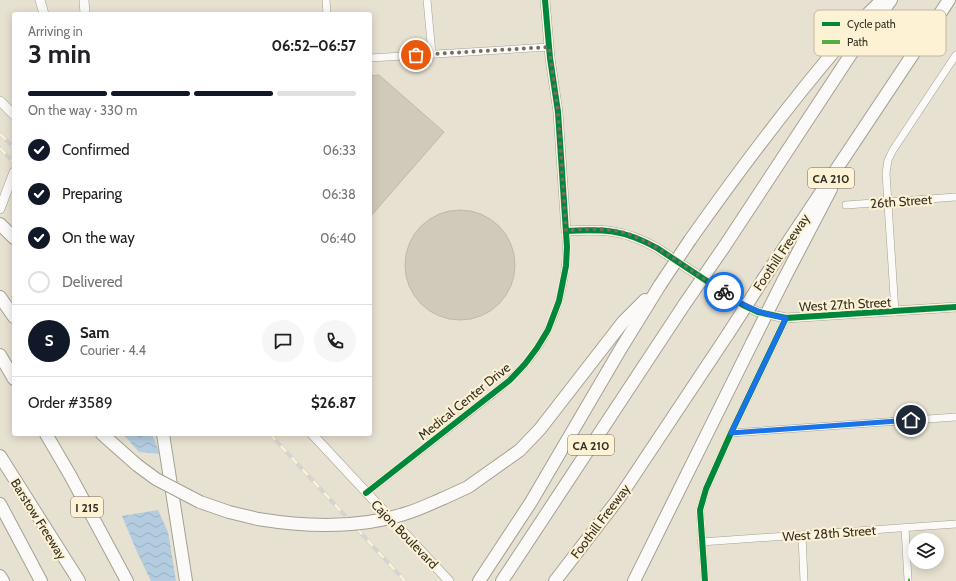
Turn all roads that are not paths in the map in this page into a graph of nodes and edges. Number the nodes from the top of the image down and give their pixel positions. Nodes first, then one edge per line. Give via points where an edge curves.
1 (40, 0) edge
2 (84, 0) edge
3 (326, 0) edge
4 (427, 0) edge
5 (546, 0) edge
6 (882, 0) edge
7 (891, 0) edge
8 (949, 0) edge
9 (872, 10) edge
10 (884, 10) edge
11 (942, 10) edge
12 (43, 12) edge
13 (85, 12) edge
14 (327, 12) edge
15 (549, 47) junction
16 (432, 54) junction
17 (956, 55) edge
18 (831, 56) edge
19 (850, 56) edge
20 (912, 56) edge
21 (372, 58) edge
22 (0, 101) edge
23 (12, 113) edge
24 (862, 132) junction
25 (12, 178) edge
26 (956, 197) edge
27 (888, 202) junction
28 (846, 205) dead end
29 (0, 209) edge
30 (0, 224) edge
31 (566, 230) junction
32 (12, 236) edge
33 (660, 285) junction
34 (0, 297) edge
35 (956, 307) edge
36 (896, 312) junction
37 (12, 314) edge
38 (786, 318) junction
39 (0, 355) edge
40 (12, 376) edge
41 (956, 417) edge
42 (731, 433) junction
43 (47, 436) edge
44 (104, 436) edge
45 (163, 436) edge
46 (314, 436) edge
47 (0, 456) edge
48 (366, 493) junction
49 (0, 504) edge
50 (956, 524) edge
51 (905, 528) junction
52 (802, 535) junction
53 (701, 542) junction
54 (0, 576) edge
55 (635, 580) edge
56 (908, 580) edge
57 (3, 581) edge
58 (41, 581) edge
59 (79, 581) edge
60 (127, 581) edge
61 (186, 581) edge
62 (450, 581) edge
63 (478, 581) edge
64 (502, 581) edge
65 (555, 581) edge
66 (704, 581) edge
67 (804, 581) edge

1 - 12 street
2 - 13 street
3 - 14 street
4 - 16 street
5 - 15 street, Medical Center Drive
6 - 9 highway, bridge
7 - 10 highway, CA 210, bridge
8 - 11 highway, Foothill Freeway / CA 210
15 - 16 street
15 - 31 street, Medical Center Drive via 558,112
16 - 21 street
17 - 27 street via 888,160
18 - 33 highway, bridge via 719,199
19 - 64 highway, CA 210, bridge
20 - 24 highway, Foothill Freeway / CA 210
22 - 23 street
24 - 55 highway, bridge via 783,281
24 - 65 highway, Foothill Freeway / CA 210, bridge via 620,498
25 - 29 street
26 - 27 street, 26th Street
27 - 28 street, 26th Street
27 - 36 street
30 - 32 highway
31 - 38 street, West 27th Street via 612,230 627,234 657,248 743,305 758,312
31 - 48 street, Medical Center Drive via 566,266 560,301 548,330 525,364 493,394
33 - 44 highway, bridge via 623,322 540,429 520,450 468,487 407,513 379,520 322,526 289,524 228,512 200,502 156,479
33 - 63 highway via 531,502
34 - 37 highway
35 - 36 street, West 27th Street
36 - 38 street, West 27th Street
38 - 42 street
39 - 40 highway
41 - 42 street
42 - 53 street via 706,489 700,510
43 - 60 highway, I 215
45 - 61 highway
46 - 48 street, Cajon Boulevard
47 - 59 highway, Barstow Freeway
48 - 62 street, Cajon Boulevard
49 - 58 highway
50 - 51 street, West 28th Street
51 - 52 street, West 28th Street
51 - 56 street
52 - 53 street, West 28th Street
52 - 67 street
53 - 66 street
54 - 57 highway

